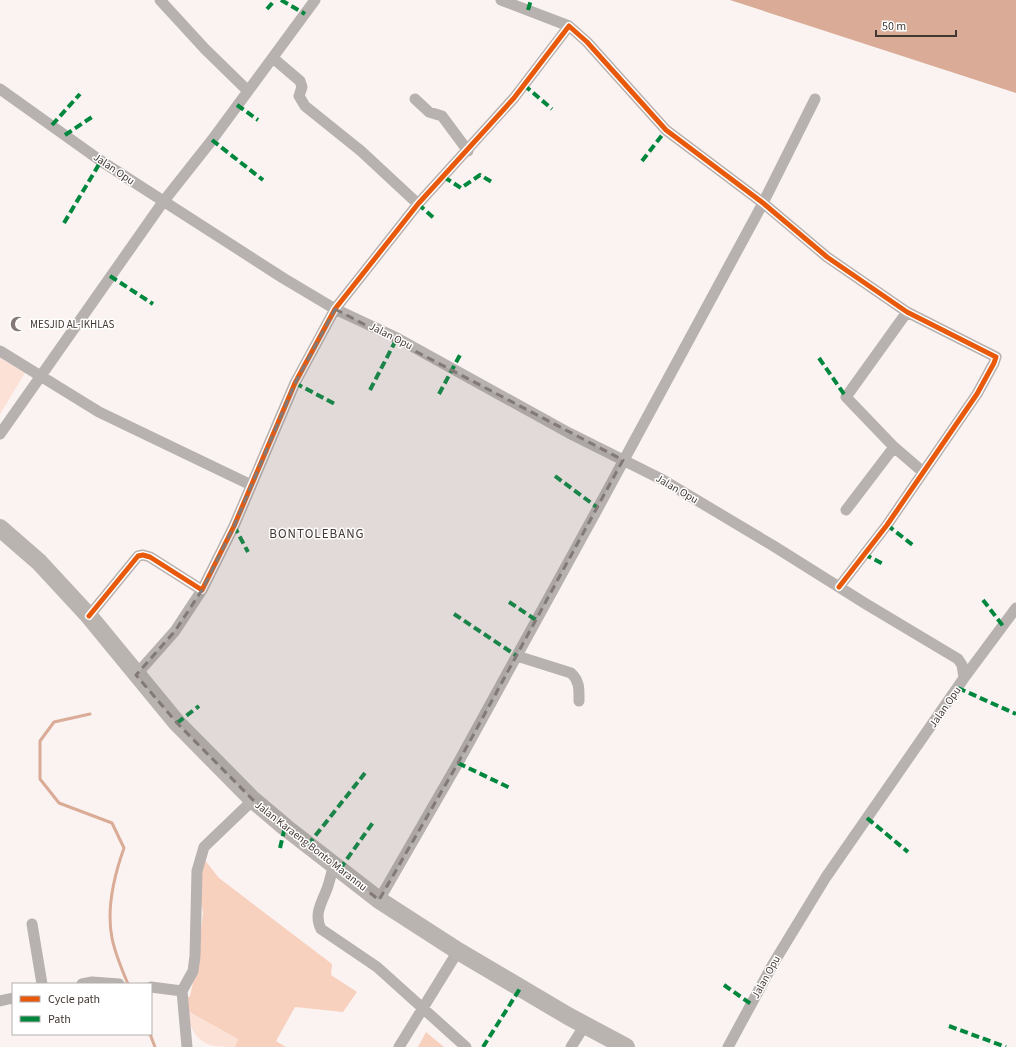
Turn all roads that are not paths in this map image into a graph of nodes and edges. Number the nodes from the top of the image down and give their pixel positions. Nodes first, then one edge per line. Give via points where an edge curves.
1 (160, 0) edge
2 (315, 0) edge
3 (501, 0) edge
4 (569, 26) junction
5 (273, 58) junction
6 (0, 89) edge
7 (248, 91) junction
8 (415, 99) dead end
9 (815, 99) dead end
10 (468, 151) junction
11 (163, 202) junction
12 (763, 203) junction
13 (418, 204) junction
14 (335, 308) junction
15 (907, 312) junction
16 (0, 351) edge
17 (40, 376) junction
18 (0, 434) edge
19 (894, 447) junction
20 (623, 460) junction
21 (923, 472) junction
22 (251, 484) junction
23 (846, 510) dead end
24 (0, 528) edge
25 (839, 587) junction
26 (202, 590) junction
27 (1016, 608) edge
28 (89, 616) junction
29 (517, 656) junction
30 (136, 675) junction
31 (964, 678) junction
32 (579, 701) dead end
33 (253, 800) junction
34 (334, 864) junction
35 (379, 900) junction
36 (32, 924) dead end
37 (458, 951) junction
38 (42, 983) edge
39 (87, 983) edge
40 (106, 983) edge
41 (152, 987) edge
42 (182, 991) junction
43 (12, 998) edge
44 (0, 1001) edge
45 (424, 1009) junction
46 (584, 1025) junction
47 (187, 1047) edge
48 (399, 1047) edge
49 (466, 1047) edge
50 (571, 1047) edge
51 (626, 1047) edge
52 (728, 1047) edge

1 - 7 street
2 - 5 street
3 - 4 street
4 - 10 street via 517,94
4 - 12 street via 587,42 666,130
5 - 7 street
5 - 13 street via 300,81 302,87 299,96 305,106 361,151
6 - 11 street, Jalan Opu
7 - 11 street
8 - 10 street via 429,112 442,116
9 - 12 street
10 - 13 street
11 - 14 street, Jalan Opu
11 - 17 street
12 - 15 street via 827,257
12 - 20 street
13 - 14 street
14 - 20 street, Jalan Opu via 397,338
14 - 22 street via 295,383
15 - 19 street via 846,397
15 - 21 street via 996,357 977,394
16 - 17 street
17 - 18 street
17 - 22 street via 99,412
19 - 21 street
19 - 23 street
20 - 25 street, Jalan Opu via 719,512
20 - 29 street
21 - 25 street via 887,525
22 - 26 street via 234,526
24 - 28 main road, Jalan Karaeng Bonto Marannu via 39,562
25 - 31 street, Jalan Opu via 958,659 962,665
26 - 28 street via 150,557 138,556
26 - 30 street via 175,631
27 - 31 street
28 - 30 main road, Jalan Karaeng Bonto Marannu
29 - 32 street via 571,673 579,685
29 - 35 street
30 - 33 main road, Jalan Karaeng Bonto Marannu via 177,723
31 - 52 street, Jalan Opu via 826,877 773,964
33 - 34 main road, Jalan Karaeng Bonto Marannu
33 - 42 street via 211,839 200,856 195,895 195,956 191,976
34 - 35 main road, Jalan Karaeng Bonto Marannu
34 - 45 street via 319,907 318,922 321,929 377,967
35 - 37 main road, Jalan Karaeng Bonto Marannu
36 - 38 street
37 - 45 street
37 - 46 main road, Jalan Karaeng Bonto Marannu
39 - 40 street
41 - 42 street
42 - 47 street
43 - 44 street
45 - 48 street
45 - 49 street
46 - 50 street
46 - 51 main road, Jalan Karaeng Bonto Marannu

